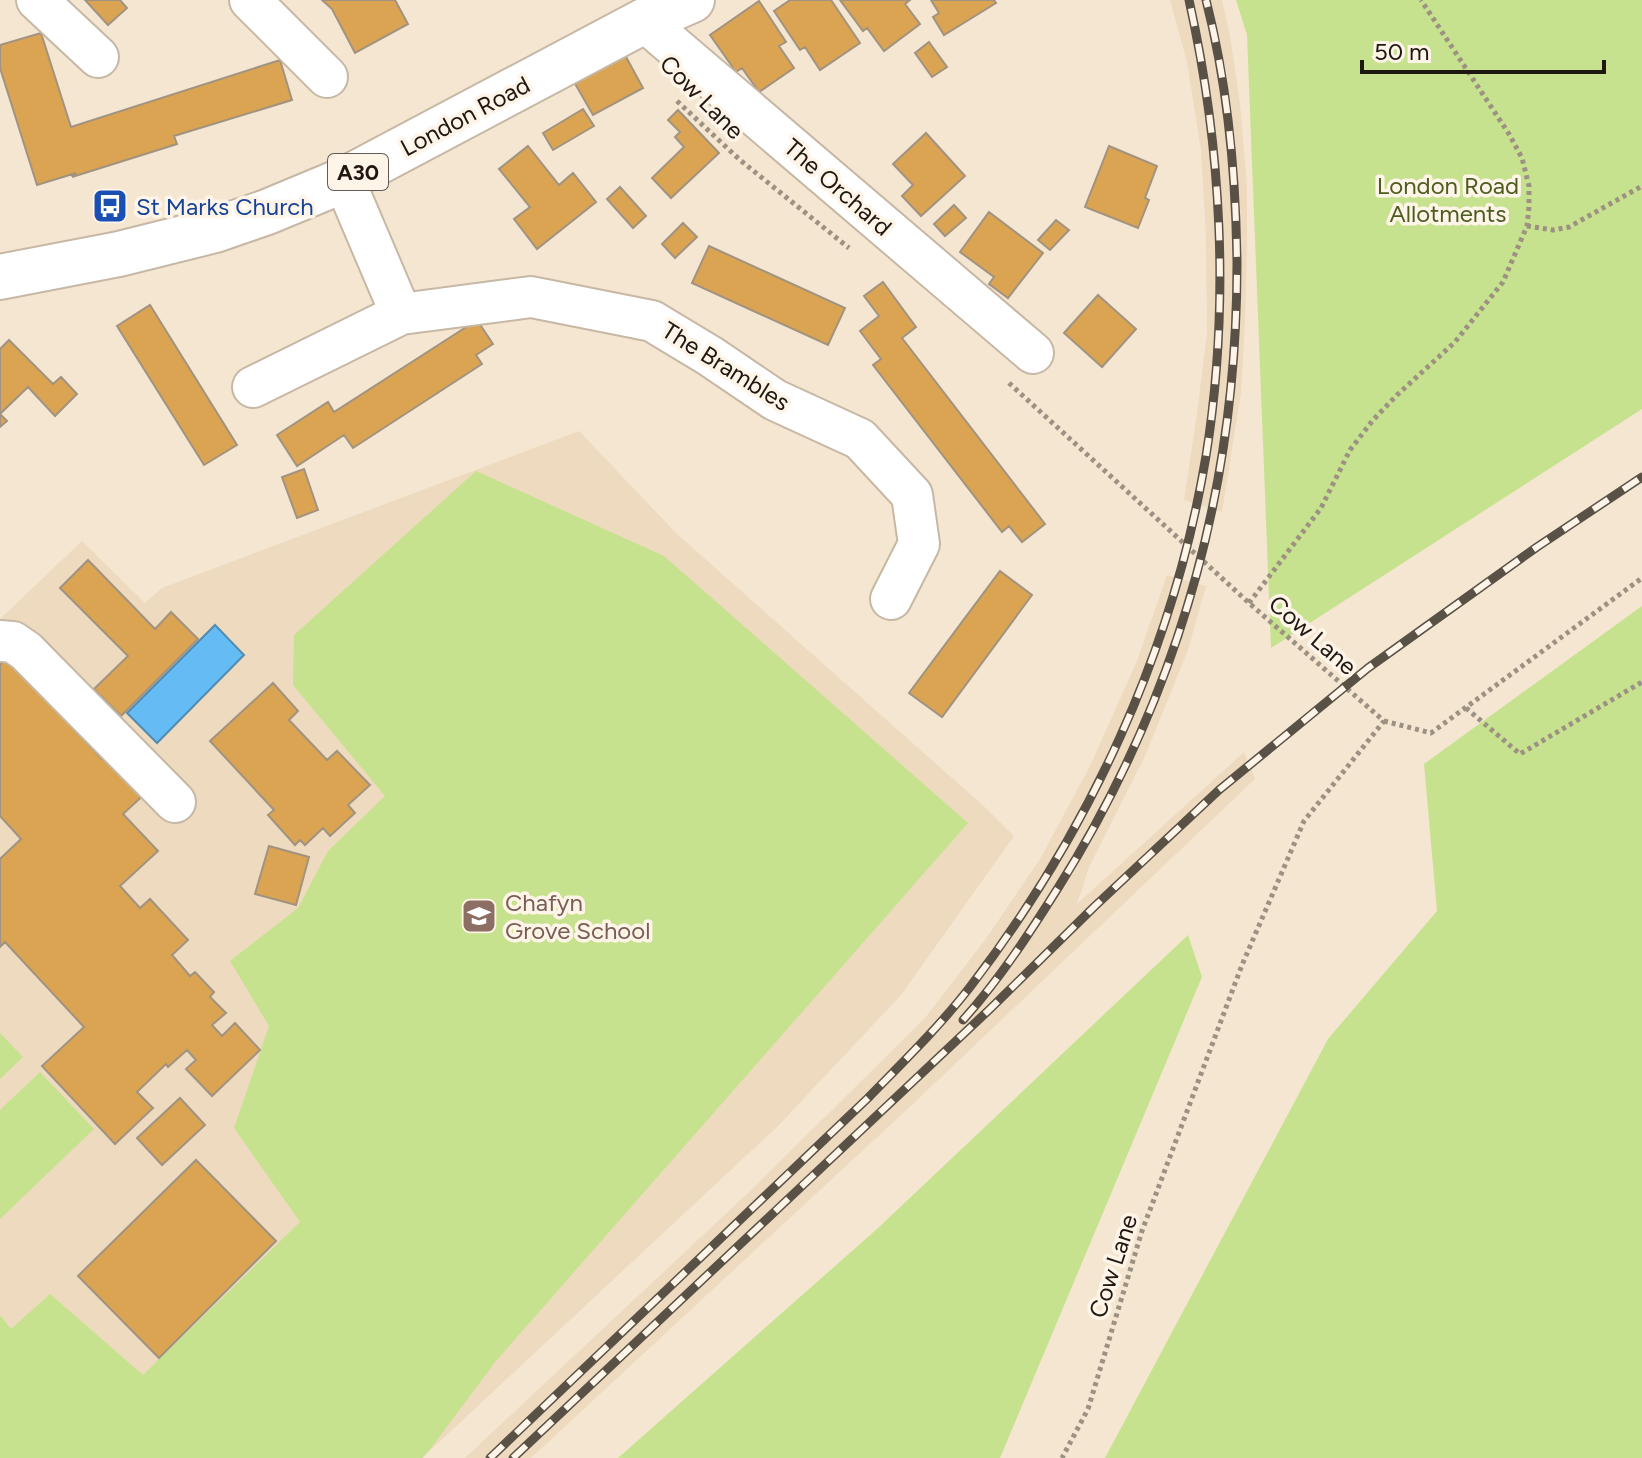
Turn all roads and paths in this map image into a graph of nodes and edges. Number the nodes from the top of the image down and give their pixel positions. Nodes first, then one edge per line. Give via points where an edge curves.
1 (37, 0) edge
2 (250, 0) edge
3 (692, 0) edge
4 (1421, 0) edge
5 (644, 21) junction
6 (98, 57) dead end
7 (327, 77) dead end
8 (677, 100) dead end
9 (344, 180) junction
10 (1642, 186) edge
11 (1527, 226) junction
12 (852, 250) dead end
13 (0, 277) edge
14 (401, 314) junction
15 (1021, 368) joint
16 (253, 387) dead end
17 (1642, 578) edge
18 (891, 599) dead end
19 (1249, 603) junction
20 (0, 641) edge
21 (1642, 682) edge
22 (1466, 708) junction
23 (1384, 721) junction
24 (175, 802) dead end
25 (1062, 1458) edge

1 - 6 street
2 - 7 street
3 - 5 highway, London Road / A30
4 - 11 path via 1522,158 1529,186
5 - 9 highway, London Road / A30
5 - 15 street, The Orchard
8 - 12 path, Cow Lane via 740,160
9 - 13 highway, London Road / A30 via 215,230
9 - 14 street
10 - 11 path via 1569,227
11 - 19 path via 1503,282 1455,342 1373,420 1350,450 1321,508
14 - 16 street, The Brambles
14 - 18 street, The Brambles via 531,297 652,321 775,400 860,439 912,495 919,544
15 - 19 path, Cow Lane
17 - 22 path
19 - 23 path, Cow Lane
20 - 24 street via 26,651
21 - 22 path via 1520,754
22 - 23 path via 1431,733
23 - 25 path, Cow Lane via 1304,821 1242,965 1142,1231 1088,1409

